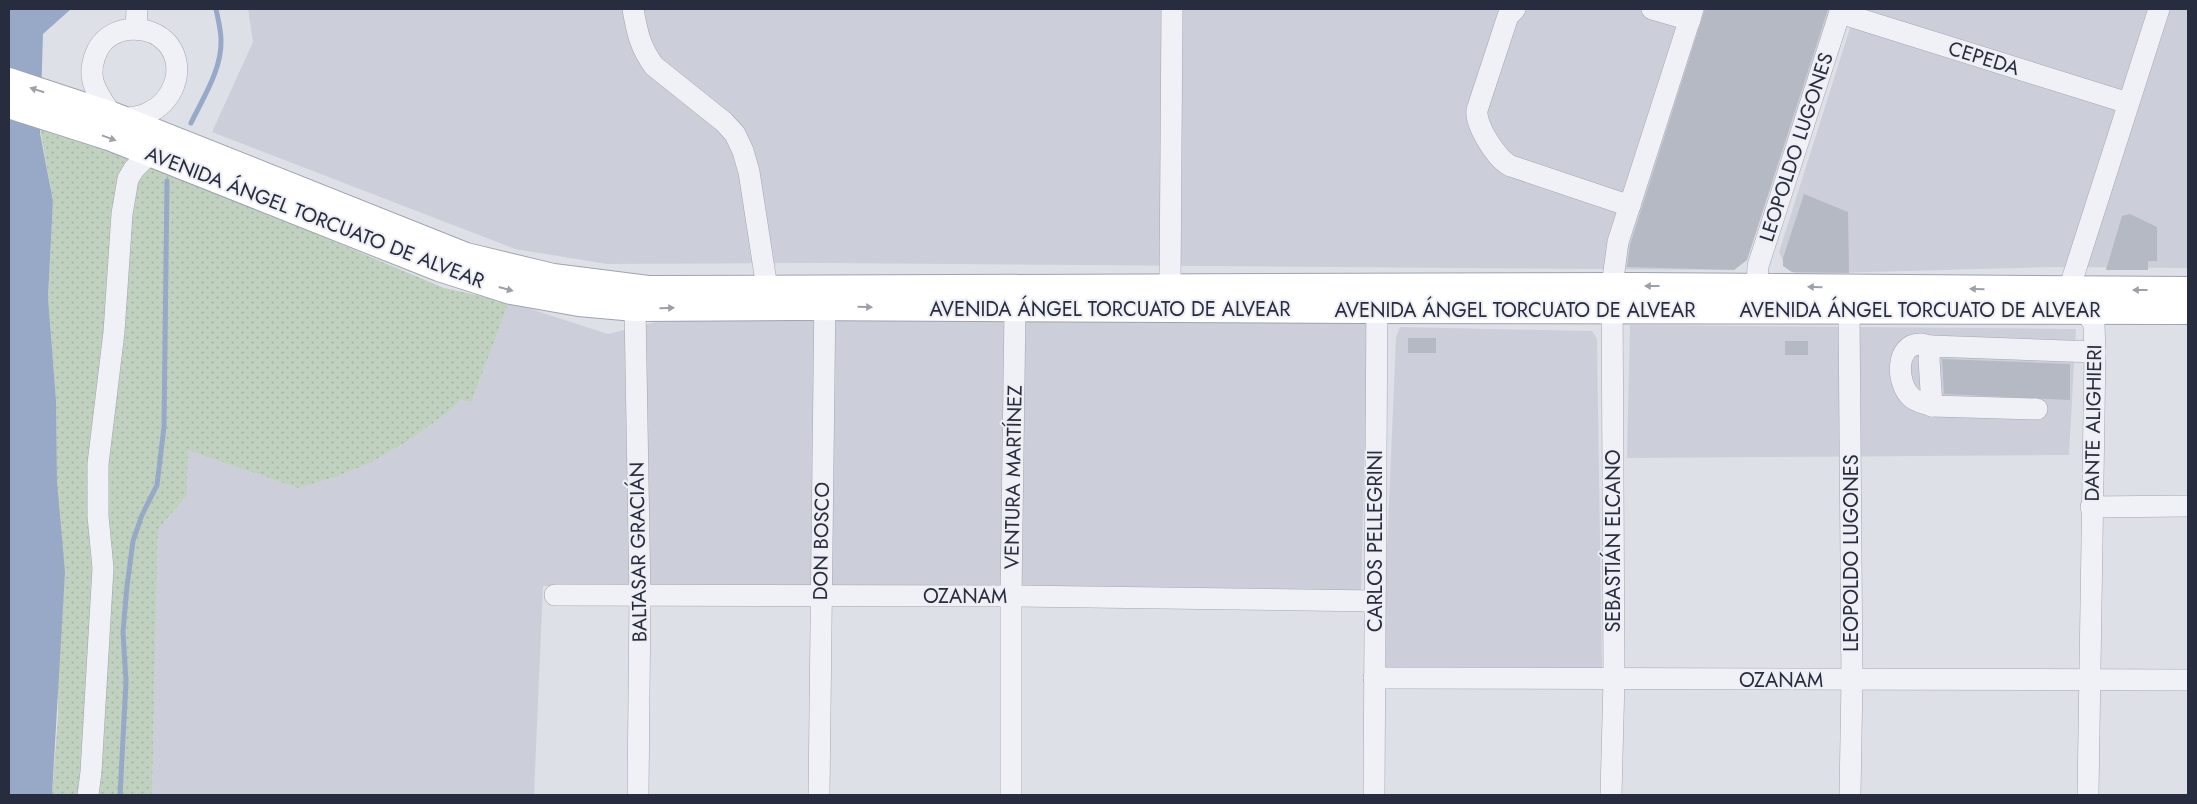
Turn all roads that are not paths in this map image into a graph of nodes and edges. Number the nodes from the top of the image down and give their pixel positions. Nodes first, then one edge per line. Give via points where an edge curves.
1 (633, 9) edge
2 (1172, 9) edge
3 (1515, 9) edge
4 (1652, 9) edge
5 (2159, 9) edge
6 (1840, 11) edge
7 (1692, 14) edge
8 (137, 19) edge
9 (9, 81) edge
10 (2128, 103) junction
11 (9, 105) edge
12 (64, 110) junction
13 (118, 117) junction
14 (150, 153) junction
15 (1630, 206) junction
16 (1170, 287) junction
17 (1757, 287) junction
18 (766, 288) junction
19 (2188, 290) edge
20 (825, 297) junction
21 (1612, 298) junction
22 (1377, 299) junction
23 (2081, 300) junction
24 (635, 308) junction
25 (1015, 309) junction
26 (2188, 310) edge
27 (1849, 311) junction
28 (1932, 346) junction
29 (2095, 352) junction
30 (1932, 406) junction
31 (2037, 409) dead end
32 (2188, 506) edge
33 (2091, 507) junction
34 (555, 595) dead end
35 (640, 596) junction
36 (820, 596) junction
37 (1011, 596) junction
38 (1374, 601) junction
39 (1374, 678) junction
40 (2090, 679) junction
41 (1614, 680) junction
42 (1852, 680) junction
43 (2188, 680) edge
44 (88, 795) edge
45 (638, 795) edge
46 (819, 795) edge
47 (1011, 795) edge
48 (1374, 795) edge
49 (1611, 795) edge
50 (1850, 795) edge
51 (2088, 795) edge

1 - 18 street via 638,37 654,66 735,134 749,172
2 - 16 street
3 - 15 street via 1508,16 1476,110 1478,122 1504,163
4 - 7 street
5 - 10 street, DANTE ALIGHIERI
6 - 10 street, CEPEDA
6 - 17 street, LEOPOLDO LUGONES via 1758,266
7 - 15 street, SEBASTIÁN ELCANO
8 - 13 street via 108,37 92,60 92,80 97,93
8 - 13 street via 168,44 176,60 177,78 171,94 158,107 146,114
12 -> 9 main road
10 - 23 street, DANTE ALIGHIERI via 2073,274 2072,280
11 - 12 main road
12 - 13 main road, AVENIDA ÁNGEL TORCUATO DE ALVEAR
12 -> 14 main road, AVENIDA ÁNGEL TORCUATO DE ALVEAR
13 - 18 main road, AVENIDA ÁNGEL TORCUATO DE ALVEAR via 447,249 492,263 553,277 625,287
14 -> 24 main road, AVENIDA ÁNGEL TORCUATO DE ALVEAR via 474,280 511,291 571,302
14 - 44 street via 128,179 122,214 114,332 98,464 103,568
15 - 21 street, SEBASTIÁN ELCANO via 1616,253
16 - 20 main road, AVENIDA ÁNGEL TORCUATO DE ALVEAR
16 - 22 main road, AVENIDA ÁNGEL TORCUATO DE ALVEAR
17 -> 21 main road, AVENIDA ÁNGEL TORCUATO DE ALVEAR
23 -> 17 main road, AVENIDA ÁNGEL TORCUATO DE ALVEAR
18 - 20 main road, AVENIDA ÁNGEL TORCUATO DE ALVEAR
19 -> 23 main road, AVENIDA ÁNGEL TORCUATO DE ALVEAR
24 -> 20 main road, AVENIDA ÁNGEL TORCUATO DE ALVEAR
20 -> 25 main road, AVENIDA ÁNGEL TORCUATO DE ALVEAR
20 - 36 street, DON BOSCO
21 - 22 main road, AVENIDA ÁNGEL TORCUATO DE ALVEAR
21 - 27 main road, AVENIDA ÁNGEL TORCUATO DE ALVEAR
21 - 41 street, SEBASTIÁN ELCANO
22 - 25 main road, AVENIDA ÁNGEL TORCUATO DE ALVEAR
22 - 38 street, CARLOS PELLEGRINI
23 - 26 main road, AVENIDA ÁNGEL TORCUATO DE ALVEAR
23 - 27 main road, AVENIDA ÁNGEL TORCUATO DE ALVEAR
23 - 29 street, DANTE ALIGHIERI via 2094,325
24 - 35 street, BALTASAR GRACIÁN
25 - 37 street, VENTURA MARTÍNEZ
27 - 42 street, LEOPOLDO LUGONES
28 - 29 street
28 - 30 street via 1929,359
28 - 30 street via 1911,346 1899,368 1903,388 1912,399
29 - 33 street, DANTE ALIGHIERI
30 - 31 street
32 - 33 street
33 - 40 street, DANTE ALIGHIERI
34 - 35 street, OZANAM
35 - 36 street, OZANAM
35 - 45 street, BALTASAR GRACIÁN
36 - 37 street, OZANAM
36 - 46 street, DON BOSCO
37 - 38 street, OZANAM
37 - 47 street, VENTURA MARTÍNEZ
38 - 39 street, CARLOS PELLEGRINI
39 - 41 street, OZANAM
39 - 48 street, CARLOS PELLEGRINI
40 - 42 street, OZANAM
40 - 43 street, OZANAM
40 - 51 street, DANTE ALIGHIERI
41 - 42 street, OZANAM
41 - 49 street, SEBASTIÁN ELCANO
42 - 50 street, LEOPOLDO LUGONES

